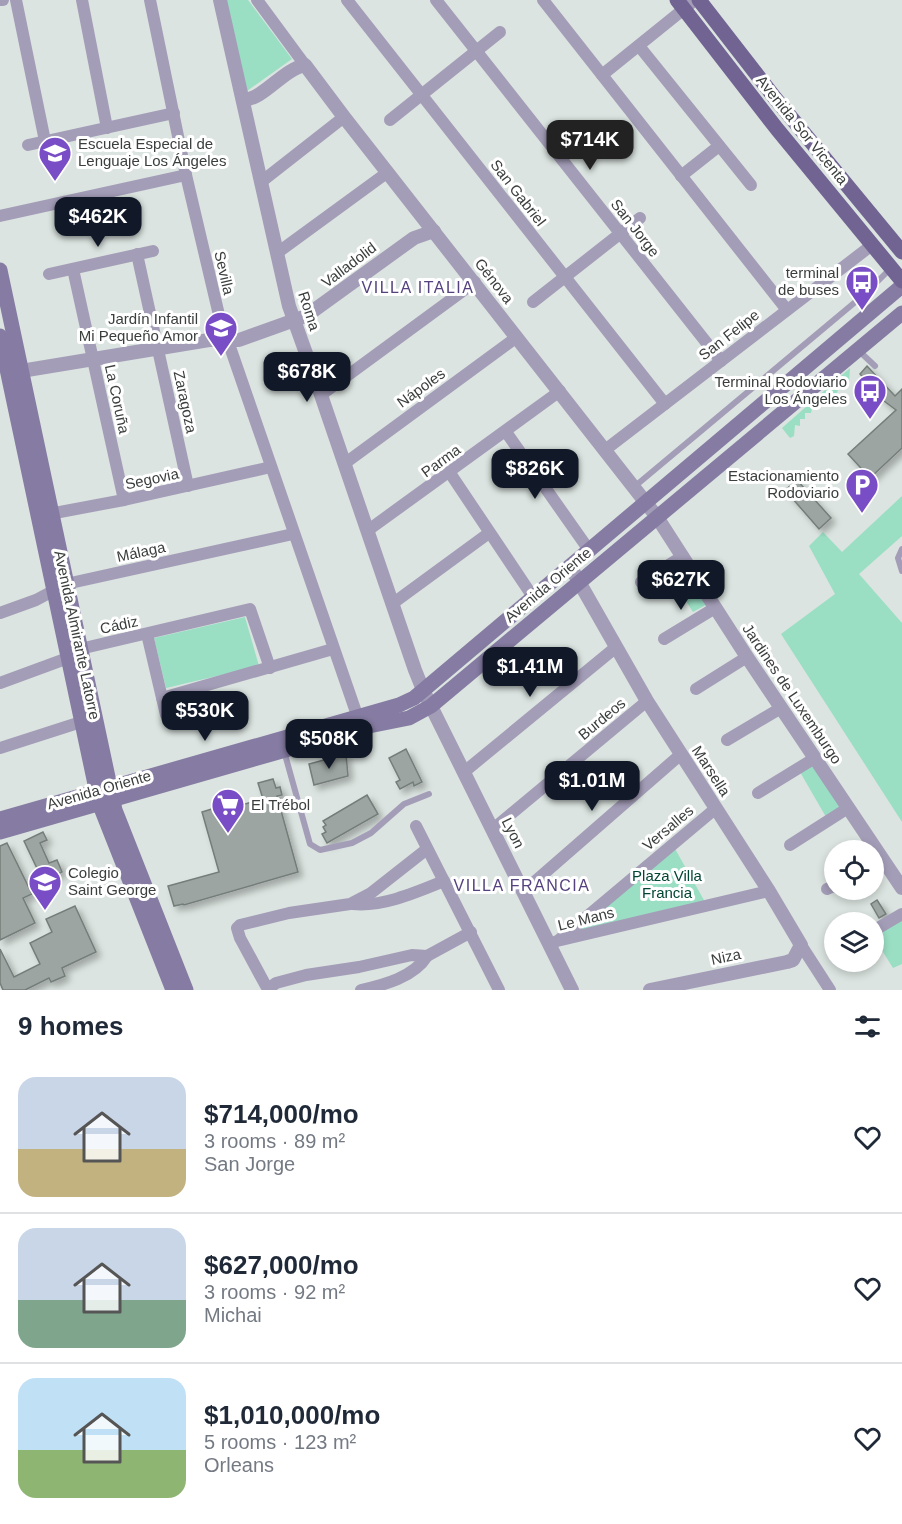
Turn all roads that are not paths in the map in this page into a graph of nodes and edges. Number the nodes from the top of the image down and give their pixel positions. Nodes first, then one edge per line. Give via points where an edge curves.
1 (16, 0) edge
2 (82, 0) edge
3 (150, 0) edge
4 (220, 0) edge
5 (257, 0) edge
6 (347, 0) edge
7 (435, 0) edge
8 (543, 0) edge
9 (689, 2) edge
10 (500, 32) dead end
11 (639, 46) junction
12 (475, 50) junction
13 (299, 66) junction
14 (602, 75) junction
15 (422, 95) junction
16 (243, 100) junction
17 (174, 113) junction
18 (344, 117) junction
19 (390, 120) dead end
20 (107, 128) junction
21 (45, 141) junction
22 (28, 145) dead end
23 (719, 146) junction
24 (387, 172) junction
25 (186, 175) junction
26 (681, 176) junction
27 (261, 182) junction
28 (751, 186) dead end
29 (0, 216) edge
30 (640, 218) dead end
31 (434, 231) junction
32 (619, 232) junction
33 (872, 245) junction
34 (153, 251) dead end
35 (902, 252) edge
36 (137, 254) junction
37 (277, 254) junction
38 (891, 268) junction
39 (73, 269) junction
40 (0, 270) edge
41 (49, 274) dead end
42 (565, 277) junction
43 (475, 282) junction
44 (902, 283) edge
45 (533, 302) dead end
46 (787, 310) junction
47 (902, 313) edge
48 (294, 321) junction
49 (843, 335) junction
50 (0, 336) edge
51 (517, 337) junction
52 (227, 341) junction
53 (158, 348) junction
54 (858, 350) junction
55 (93, 360) junction
56 (721, 361) junction
57 (875, 366) dead end
58 (10, 373) edge
59 (560, 391) junction
60 (321, 395) junction
61 (664, 404) junction
62 (758, 407) junction
63 (764, 428) junction
64 (506, 432) junction
65 (605, 450) junction
66 (344, 464) junction
67 (271, 467) junction
68 (450, 472) junction
69 (188, 486) junction
70 (634, 487) junction
71 (124, 500) junction
72 (646, 502) junction
73 (45, 515) junction
74 (657, 517) junction
75 (367, 531) junction
76 (489, 533) junction
77 (293, 534) junction
78 (902, 549) edge
79 (589, 550) junction
80 (683, 556) junction
81 (570, 566) junction
82 (902, 571) edge
83 (580, 582) junction
84 (641, 582) dead end
85 (60, 587) junction
86 (533, 597) junction
87 (392, 604) junction
88 (715, 608) junction
89 (0, 613) edge
90 (147, 634) junction
91 (664, 639) dead end
92 (615, 648) junction
93 (333, 650) junction
94 (74, 654) junction
95 (747, 657) junction
96 (270, 668) junction
97 (0, 683) edge
98 (696, 689) dead end
99 (423, 690) junction
100 (162, 698) junction
101 (647, 701) junction
102 (431, 706) junction
103 (781, 708) junction
104 (166, 715) dead end
105 (357, 715) junction
106 (81, 722) junction
107 (728, 740) dead end
108 (0, 748) edge
109 (284, 750) junction
110 (680, 755) junction
111 (815, 758) junction
112 (464, 772) junction
113 (758, 793) dead end
114 (429, 794) dead end
115 (105, 795) junction
116 (715, 808) junction
117 (848, 808) junction
118 (0, 819) edge
119 (416, 826) dead end
120 (493, 829) junction
121 (0, 832) edge
122 (866, 840) edge
123 (790, 845) dead end
124 (428, 849) junction
125 (884, 868) edge
126 (444, 881) junction
127 (902, 888) edge
128 (524, 891) junction
129 (769, 891) junction
130 (350, 904) junction
131 (902, 914) edge
132 (884, 925) edge
133 (471, 932) junction
134 (554, 942) junction
135 (801, 945) junction
136 (428, 956) junction
137 (268, 988) edge
138 (173, 990) edge
139 (186, 990) edge
140 (360, 990) edge
141 (498, 990) edge
142 (572, 990) edge
143 (650, 990) edge
144 (830, 990) edge

1 - 21 street
2 - 20 street
3 - 17 street, Sevilla
4 - 16 street, Roma
5 - 13 street, Génova
6 - 15 street, San Gabriel
7 - 12 street, San Jorge
8 - 14 street
9 - 11 street
9 - 33 main road, Avenida Sor Vicenta via 772,122
9 - 35 main road, Avenida Sor Vicenta via 775,98
10 - 12 street
11 - 14 street
11 - 23 street
12 - 15 street
12 - 32 street, San Jorge
13 - 16 street via 253,98
13 - 18 street, Génova
14 - 26 street
15 - 19 street
15 - 42 street, San Gabriel
16 - 27 street, Roma
17 - 20 street
17 - 25 street, Sevilla
18 - 24 street, Génova
18 - 27 street
20 - 21 street
21 - 22 street
23 - 26 street
23 - 28 street
24 - 31 street, Génova
24 - 37 street
25 - 29 street
25 - 52 street, Sevilla
26 - 46 street
27 - 37 street, Roma
30 - 32 street
31 - 43 street, Génova
31 - 48 street, Valladolid via 414,238 328,302
32 - 42 street
32 - 56 street, San Jorge
33 - 38 main road, Avenida Sor Vicenta
33 - 46 street, San Felipe
34 - 36 street
36 - 39 street
36 - 53 street, Zaragoza
37 - 48 street, Roma
38 - 44 main road, Avenida Sor Vicenta
38 - 70 lane
39 - 41 street
39 - 55 street, La Coruña
40 - 58 main road, Avenida Almirante Latorre
42 - 45 street
42 - 61 street, San Gabriel
43 - 51 street, Génova
43 - 60 street
44 - 49 main road, Avenida Oriente
46 - 56 street, San Felipe
47 - 54 main road, Avenida Oriente
48 - 52 street, Valladolid
48 - 60 street, Roma
49 - 54 main road
49 - 62 main road, Avenida Oriente
50 - 58 main road, Avenida Almirante Latorre
51 - 59 street, Génova
51 - 66 street, Nápoles
52 - 53 street, Valladolid
52 - 67 street, Sevilla
53 - 55 street, Valladolid
53 - 69 street, Zaragoza
54 - 57 lane
54 - 63 main road, Avenida Oriente
55 - 58 street, Valladolid
55 - 71 street, La Coruña
56 - 61 street, San Felipe
58 - 73 main road, Avenida Almirante Latorre
59 - 64 street, Parma
59 - 65 street, Génova
60 - 66 street, Roma
61 - 65 street, San Felipe
62 - 63 main road via 755,416
62 - 72 main road, Avenida Oriente
63 - 74 main road, Avenida Oriente
64 - 68 street, Parma
64 - 79 street
65 - 70 street, Génova
66 - 75 street, Roma
67 - 69 street, Segovia
67 - 77 street, Sevilla
68 - 75 street, Parma
68 - 76 street
69 - 71 street, Segovia
70 - 72 street, Génova
71 - 73 street, Segovia
72 - 74 street, Génova
72 - 79 main road, Avenida Oriente
73 - 85 main road, Avenida Almirante Latorre
74 - 80 street, Jardines de Luxemburgo
74 - 83 main road, Avenida Oriente
75 - 87 street, Roma
76 - 86 street
76 - 87 street
77 - 85 street, Málaga
77 - 93 street, Sevilla
78 - 82 lane via 898,558
79 - 81 main road, Avenida Oriente
80 - 84 street
80 - 88 street, Jardines de Luxemburgo
81 - 83 street, Marsella
81 - 86 main road, Avenida Oriente
83 - 92 street, Marsella
83 - 102 main road, Avenida Oriente
85 - 89 street, Málaga
85 - 94 main road, Avenida Almirante Latorre
86 - 99 main road, Avenida Oriente
87 - 99 street, Roma
88 - 91 street
88 - 95 street, Jardines de Luxemburgo
90 - 94 street, Cádiz
90 - 96 street, Cádiz via 250,609
90 - 100 street
92 - 101 street, Marsella
92 - 112 street
93 - 96 street
93 - 105 street, Sevilla
94 - 97 street, Cádiz
94 - 106 main road, Avenida Almirante Latorre
94 - 115 main road, Avenida Almirante Latorre
95 - 98 street
95 - 103 street, Jardines de Luxemburgo
96 - 100 street
99 - 102 street, Lyon
99 - 105 main road, Avenida Oriente via 407,702
100 - 104 street
101 - 110 street, Marsella
101 - 120 street, Burdeos
102 - 109 main road, Avenida Oriente via 409,718
102 - 112 street, Lyon
103 - 107 street
103 - 111 street, Jardines de Luxemburgo
105 - 115 main road, Avenida Oriente
106 - 108 street
106 - 115 main road, Avenida Almirante Latorre
109 - 114 lane via 310,844 320,850 362,838 404,804
109 - 115 main road, Avenida Oriente
110 - 116 street, Marsella
110 - 128 street
111 - 113 street
111 - 117 street, Jardines de Luxemburgo
112 - 120 street, Lyon
115 - 118 main road, Avenida Oriente
115 - 121 main road, Avenida Oriente
115 - 138 main road, Avenida Almirante Latorre
115 - 139 main road, Avenida Almirante Latorre
116 - 129 street, Marsella
116 - 134 street, Versalles
117 - 122 street, Jardines de Luxemburgo
117 - 123 street
119 - 124 street
120 - 128 street, Lyon
124 - 126 street
124 - 130 street via 371,893
125 - 127 street, Jardines de Luxemburgo
126 - 130 street via 370,904
126 - 133 street
128 - 134 street, Lyon
129 - 134 street, Le Mans
129 - 135 street, Marsella
130 - 137 street via 265,919 240,938
131 - 132 street
133 - 136 street
133 - 141 street
134 - 142 street, Lyon
135 - 143 street, Niza via 788,962
135 - 144 street, Marsella
136 - 137 street via 412,955 321,972
136 - 140 street via 421,966 403,976

